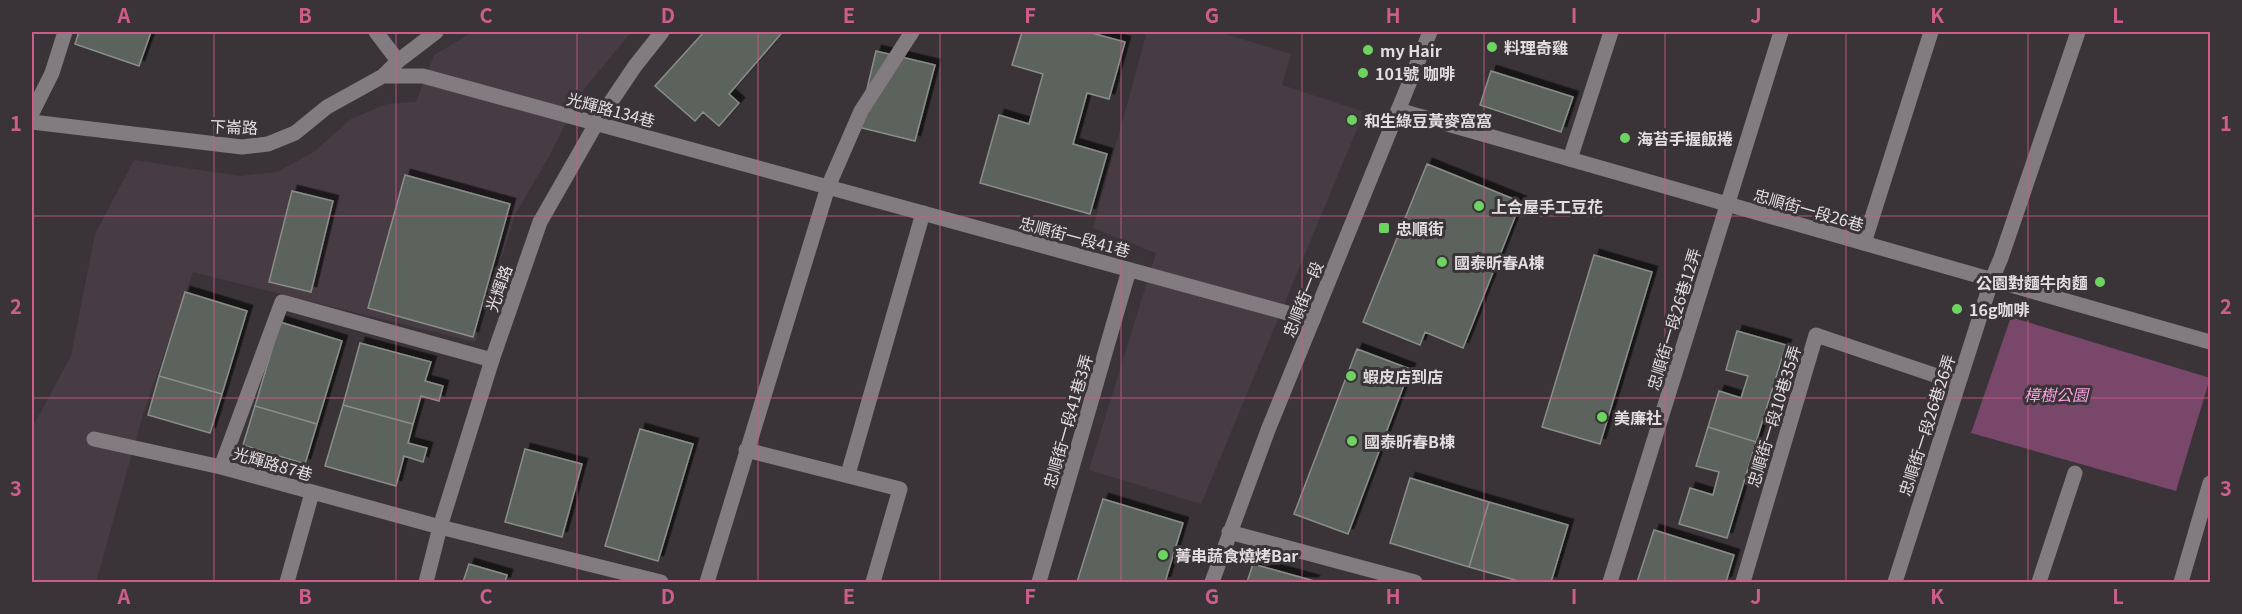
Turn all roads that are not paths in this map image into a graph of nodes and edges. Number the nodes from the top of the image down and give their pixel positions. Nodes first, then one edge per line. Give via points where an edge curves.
1 (65, 32) edge
2 (376, 32) edge
3 (436, 32) edge
4 (662, 32) edge
5 (912, 32) edge
6 (1430, 32) edge
7 (1611, 32) edge
8 (1781, 32) edge
9 (1930, 32) edge
10 (2078, 32) edge
11 (398, 61) junction
12 (383, 76) junction
13 (1398, 110) junction
14 (32, 113) edge
15 (32, 122) edge
16 (596, 124) junction
17 (1570, 159) junction
18 (828, 187) junction
19 (1728, 204) junction
20 (923, 213) junction
21 (1864, 243) junction
22 (1129, 270) junction
23 (1992, 279) junction
24 (1313, 320) junction
25 (2211, 342) edge
26 (492, 360) junction
27 (1958, 383) junction
28 (94, 439) dead end
29 (746, 450) junction
30 (221, 466) junction
31 (2075, 473) dead end
32 (848, 474) junction
33 (2211, 483) edge
34 (312, 493) junction
35 (440, 527) junction
36 (1229, 532) junction
37 (287, 582) edge
38 (426, 582) edge
39 (661, 582) edge
40 (708, 582) edge
41 (873, 582) edge
42 (1039, 582) edge
43 (1212, 582) edge
44 (1415, 582) edge
45 (1610, 582) edge
46 (1743, 582) edge
47 (1895, 582) edge
48 (2039, 582) edge
49 (2181, 582) edge

1 - 14 street via 52,73
2 - 11 street
3 - 11 street, 下崙路
4 - 16 street, 光輝路
5 - 18 street via 861,111
6 - 13 street, 忠順街一段
7 - 17 street
8 - 19 street, 忠順街一段26巷12弄
9 - 21 street
10 - 23 street, 忠順街一段26巷26弄
11 - 12 street, 下崙路
12 - 15 street, 下崙路 via 327,107 295,133 268,144 242,147
12 - 16 street, 光輝路134巷 via 423,76
13 - 17 street, 忠順街一段26巷
13 - 24 street, 忠順街一段
16 - 18 street, 光輝路134巷
16 - 26 street, 光輝路 via 540,222
17 - 19 street, 忠順街一段26巷
18 - 20 street, 忠順街一段41巷
18 - 29 street
19 - 21 street, 忠順街一段26巷
19 - 45 street, 忠順街一段26巷12弄
20 - 22 street, 忠順街一段41巷
20 - 32 street
21 - 23 street, 忠順街一段26巷
22 - 24 street, 忠順街一段41巷
22 - 42 street, 忠順街一段41巷3弄
23 - 25 street, 忠順街一段26巷
23 - 27 street, 忠順街一段26巷26弄
24 - 36 street, 忠順街一段
26 - 30 street via 282,302
26 - 35 street, 光輝路
27 - 46 street, 忠順街一段10巷35弄 via 1816,335
27 - 47 street, 忠順街一段26巷26弄
28 - 30 street, 光輝路87巷
29 - 32 street
29 - 40 street
30 - 34 street, 光輝路87巷
31 - 48 street
32 - 41 street via 900,489
33 - 49 street
34 - 35 street, 光輝路87巷
34 - 37 street
35 - 38 street, 光輝路
35 - 39 street, 光輝路87巷
36 - 43 street, 忠順街一段
36 - 44 street

